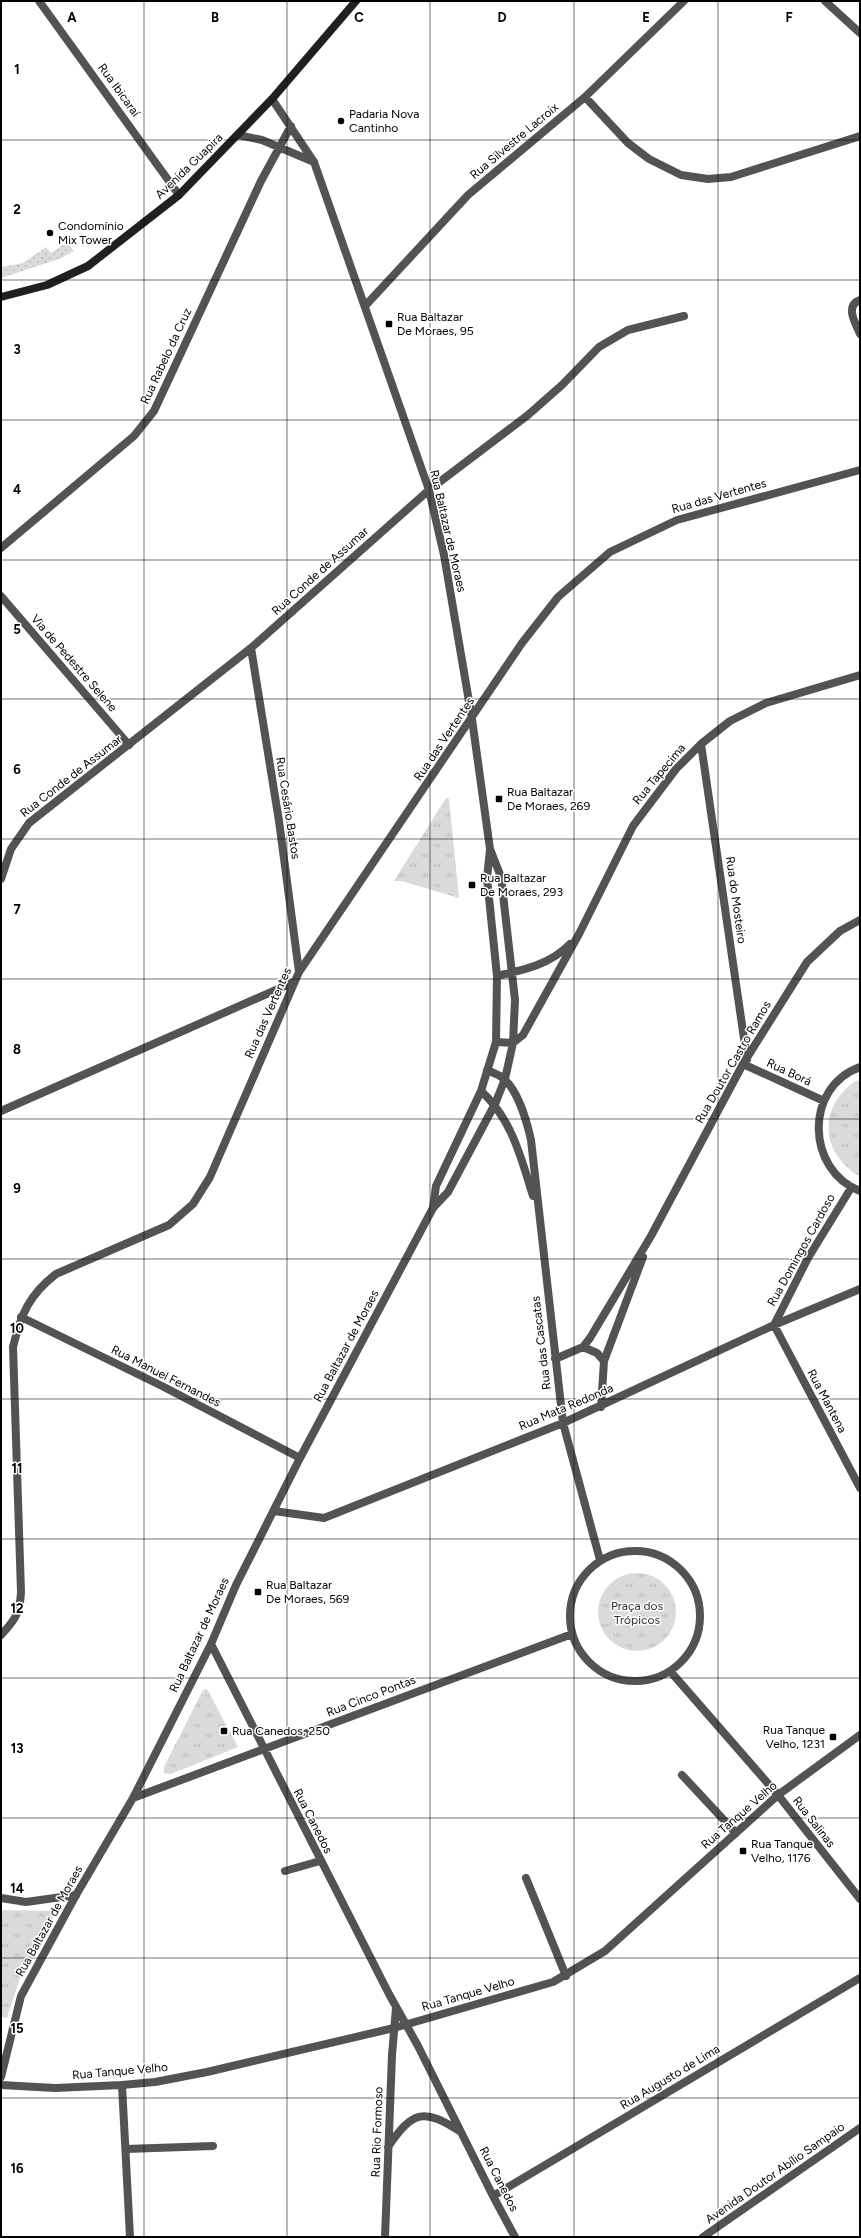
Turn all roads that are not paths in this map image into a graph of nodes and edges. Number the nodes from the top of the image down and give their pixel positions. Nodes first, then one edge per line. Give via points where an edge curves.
1 (39, 1) edge
2 (356, 1) edge
3 (684, 1) edge
4 (824, 1) edge
5 (860, 33) edge
6 (585, 97) junction
7 (272, 99) junction
8 (291, 126) junction
9 (238, 135) junction
10 (860, 136) edge
11 (279, 148) junction
12 (314, 162) junction
13 (179, 195) junction
14 (1, 297) edge
15 (860, 300) edge
16 (365, 306) junction
17 (684, 316) dead end
18 (860, 334) edge
19 (860, 470) edge
20 (429, 490) junction
21 (1, 548) edge
22 (1, 596) edge
23 (251, 648) junction
24 (860, 675) edge
25 (472, 719) junction
26 (702, 744) junction
27 (129, 746) junction
28 (490, 849) junction
29 (1, 879) edge
30 (860, 920) edge
31 (579, 934) junction
32 (299, 972) junction
33 (514, 972) junction
34 (497, 976) junction
35 (294, 982) junction
36 (496, 1042) junction
37 (513, 1043) junction
38 (745, 1061) junction
39 (860, 1067) edge
40 (487, 1070) junction
41 (505, 1079) junction
42 (481, 1091) junction
43 (824, 1101) junction
44 (495, 1104) junction
45 (1, 1111) edge
46 (851, 1188) junction
47 (860, 1191) edge
48 (433, 1208) junction
49 (539, 1214) junction
50 (651, 1236) junction
51 (860, 1289) edge
52 (21, 1317) junction
53 (774, 1325) junction
54 (583, 1348) junction
55 (555, 1359) junction
56 (604, 1361) junction
57 (600, 1407) junction
58 (563, 1423) junction
59 (300, 1458) junction
60 (860, 1488) edge
61 (274, 1511) junction
62 (600, 1560) junction
63 (572, 1634) junction
64 (1, 1635) edge
65 (211, 1644) junction
66 (670, 1670) junction
67 (860, 1735) edge
68 (264, 1749) junction
69 (682, 1775) dead end
70 (778, 1795) junction
71 (133, 1798) junction
72 (736, 1832) junction
73 (320, 1861) junction
74 (285, 1871) dead end
75 (526, 1878) dead end
76 (76, 1895) junction
77 (1, 1898) edge
78 (860, 1899) edge
79 (566, 1976) junction
80 (860, 1978) edge
81 (396, 2008) junction
82 (407, 2024) junction
83 (394, 2028) junction
84 (1, 2077) edge
85 (1, 2085) edge
86 (122, 2085) junction
87 (860, 2128) edge
88 (461, 2132) junction
89 (213, 2146) dead end
90 (126, 2148) junction
91 (388, 2148) junction
92 (493, 2196) junction
93 (130, 2237) edge
94 (385, 2237) edge
95 (515, 2237) edge
96 (703, 2237) edge

1 - 13 street, Rua Ibicaraí
2 - 7 main road, Avenida Guapira
3 - 6 street, Rua Silvestre Lacroix
4 - 5 street
6 - 10 street via 628,143 649,159 681,175 708,179 731,177
6 - 16 street, Rua Silvestre Lacroix via 468,195
7 - 8 street, Rua Baltazar de Moraes
7 - 9 main road, Avenida Guapira
8 - 11 street, Rua Rabelo da Cruz
8 - 12 street, Rua Baltazar de Moraes
9 - 11 street via 262,140
9 - 13 main road, Avenida Guapira
11 - 12 street
11 - 21 street, Rua Rabelo da Cruz via 261,181 154,411 134,436
12 - 16 street, Rua Baltazar de Moraes
13 - 14 main road, Avenida Guapira via 88,266 47,285
15 - 18 street via 852,308 852,315
16 - 20 street, Rua Baltazar de Moraes
17 - 20 street, Rua Conde de Assumar via 628,330 599,347 528,415
19 - 25 street, Rua das Vertentes via 677,520 610,552 558,597 522,643
20 - 23 street, Rua Conde de Assumar
20 - 25 street, Rua Baltazar de Moraes via 444,555
22 - 27 street, Via de Pedestre Selene
23 - 27 street, Rua Conde de Assumar
23 - 32 street, Rua Cesário Bastos via 279,820
24 - 26 street, Rua Tapecima via 766,703 730,721
25 - 28 street, Rua Baltazar de Moraes
25 - 32 street, Rua das Vertentes
26 - 31 street, Rua Tapecima via 676,769 633,826
26 - 38 street, Rua do Mosteiro
27 - 29 street, Rua Conde de Assumar via 29,823 11,849
28 - 33 street, Rua Baltazar de Moraes via 501,877
28 - 34 street, Rua Baltazar de Moraes via 487,878
30 - 38 street, Rua Doutor Castro Ramos via 840,932 807,962
31 - 33 street, Rua Tapecima via 561,953 545,963
31 - 37 street, Rua Tapecima via 523,1035
32 - 35 street, Rua das Vertentes
33 - 34 street, Rua Tapecima
33 - 37 street, Rua Baltazar de Moraes via 516,1000
34 - 36 street, Rua Baltazar de Moraes
35 - 45 street
35 - 52 street, Rua das Vertentes via 210,1177 193,1204 169,1224 56,1274 42,1285
36 - 37 street
36 - 40 street, Rua Baltazar de Moraes
37 - 41 street, Rua Baltazar de Moraes
38 - 43 street, Rua Borá
38 - 50 street, Rua Doutor Castro Ramos
39 - 43 street via 836,1083
40 - 41 street
40 - 42 street, Rua Baltazar de Moraes
41 - 44 street, Rua Baltazar de Moraes
41 - 49 street, Rua das Cascatas via 527,1122
42 - 44 street, Rua das Cascatas
42 - 48 street, Rua Baltazar de Moraes via 436,1186
43 - 46 street via 818,1120 818,1140 824,1159 835,1175
44 - 48 street, Rua Baltazar de Moraes via 448,1192
44 - 49 street, Rua das Cascatas via 518,1148
46 - 47 street
46 - 53 street, Rua Domingos Cardoso via 808,1258
48 - 59 street, Rua Baltazar de Moraes
49 - 55 street, Rua das Cascatas
50 - 54 street, Rua Doutor Castro Ramos
50 - 56 street, Rua Doutor Castro Ramos
51 - 53 street, Rua Mata Redonda
52 - 59 street, Rua Manuel Fernandes via 162,1386
52 - 64 street, Rua das Vertentes via 12,1347 20,1609 12,1624
53 - 57 street, Rua Mata Redonda
53 - 60 street, Rua Mantena
54 - 55 street
54 - 56 street via 597,1353
55 - 58 street, Rua das Cascatas
56 - 57 street, Rua Doutor Castro Ramos
57 - 58 street, Rua Mata Redonda
58 - 61 street, Rua Mata Redonda via 324,1518
58 - 62 street, Rua das Cascatas
59 - 61 street, Rua Baltazar de Moraes
61 - 65 street, Rua Baltazar de Moraes via 236,1585
62 - 63 street via 585,1574 574,1591 570,1611
62 - 66 street via 621,1552 644,1551 666,1558 684,1572 692,1584 700,1613 698,1635 687,1655
63 - 66 street via 580,1650 593,1665 611,1676 631,1681 651,1679
63 - 68 street, Rua Cinco Pontas
65 - 68 street, Rua Canedos
65 - 71 street, Rua Baltazar de Moraes
66 - 70 street, Rua Salinas
67 - 70 street, Rua Tanque Velho
68 - 71 street, Rua Cinco Pontas
68 - 73 street, Rua Canedos
69 - 72 street
70 - 72 street, Rua Tanque Velho
70 - 78 street, Rua Salinas
71 - 76 street, Rua Baltazar de Moraes
72 - 79 street, Rua Tanque Velho via 605,1951
73 - 74 street
73 - 81 street, Rua Canedos
75 - 79 street
76 - 77 street via 26,1902
76 - 84 street, Rua Baltazar de Moraes via 21,1996
79 - 82 street, Rua Tanque Velho
80 - 92 street, Rua Augusto de Lima
81 - 82 street, Rua Canedos
81 - 83 street
82 - 83 street, Rua Tanque Velho
82 - 88 street, Rua Canedos
83 - 86 street, Rua Tanque Velho via 207,2072 155,2082
83 - 91 street, Rua Rio Formoso
85 - 86 street, Rua Tanque Velho via 55,2088
86 - 90 street
87 - 96 street, Avenida Doutor Abílio Sampaio
88 - 91 street via 441,2119 423,2116 413,2118 401,2127
88 - 92 street, Rua Canedos
89 - 90 street
90 - 93 street
91 - 94 street, Rua Rio Formoso
92 - 95 street, Rua Canedos

